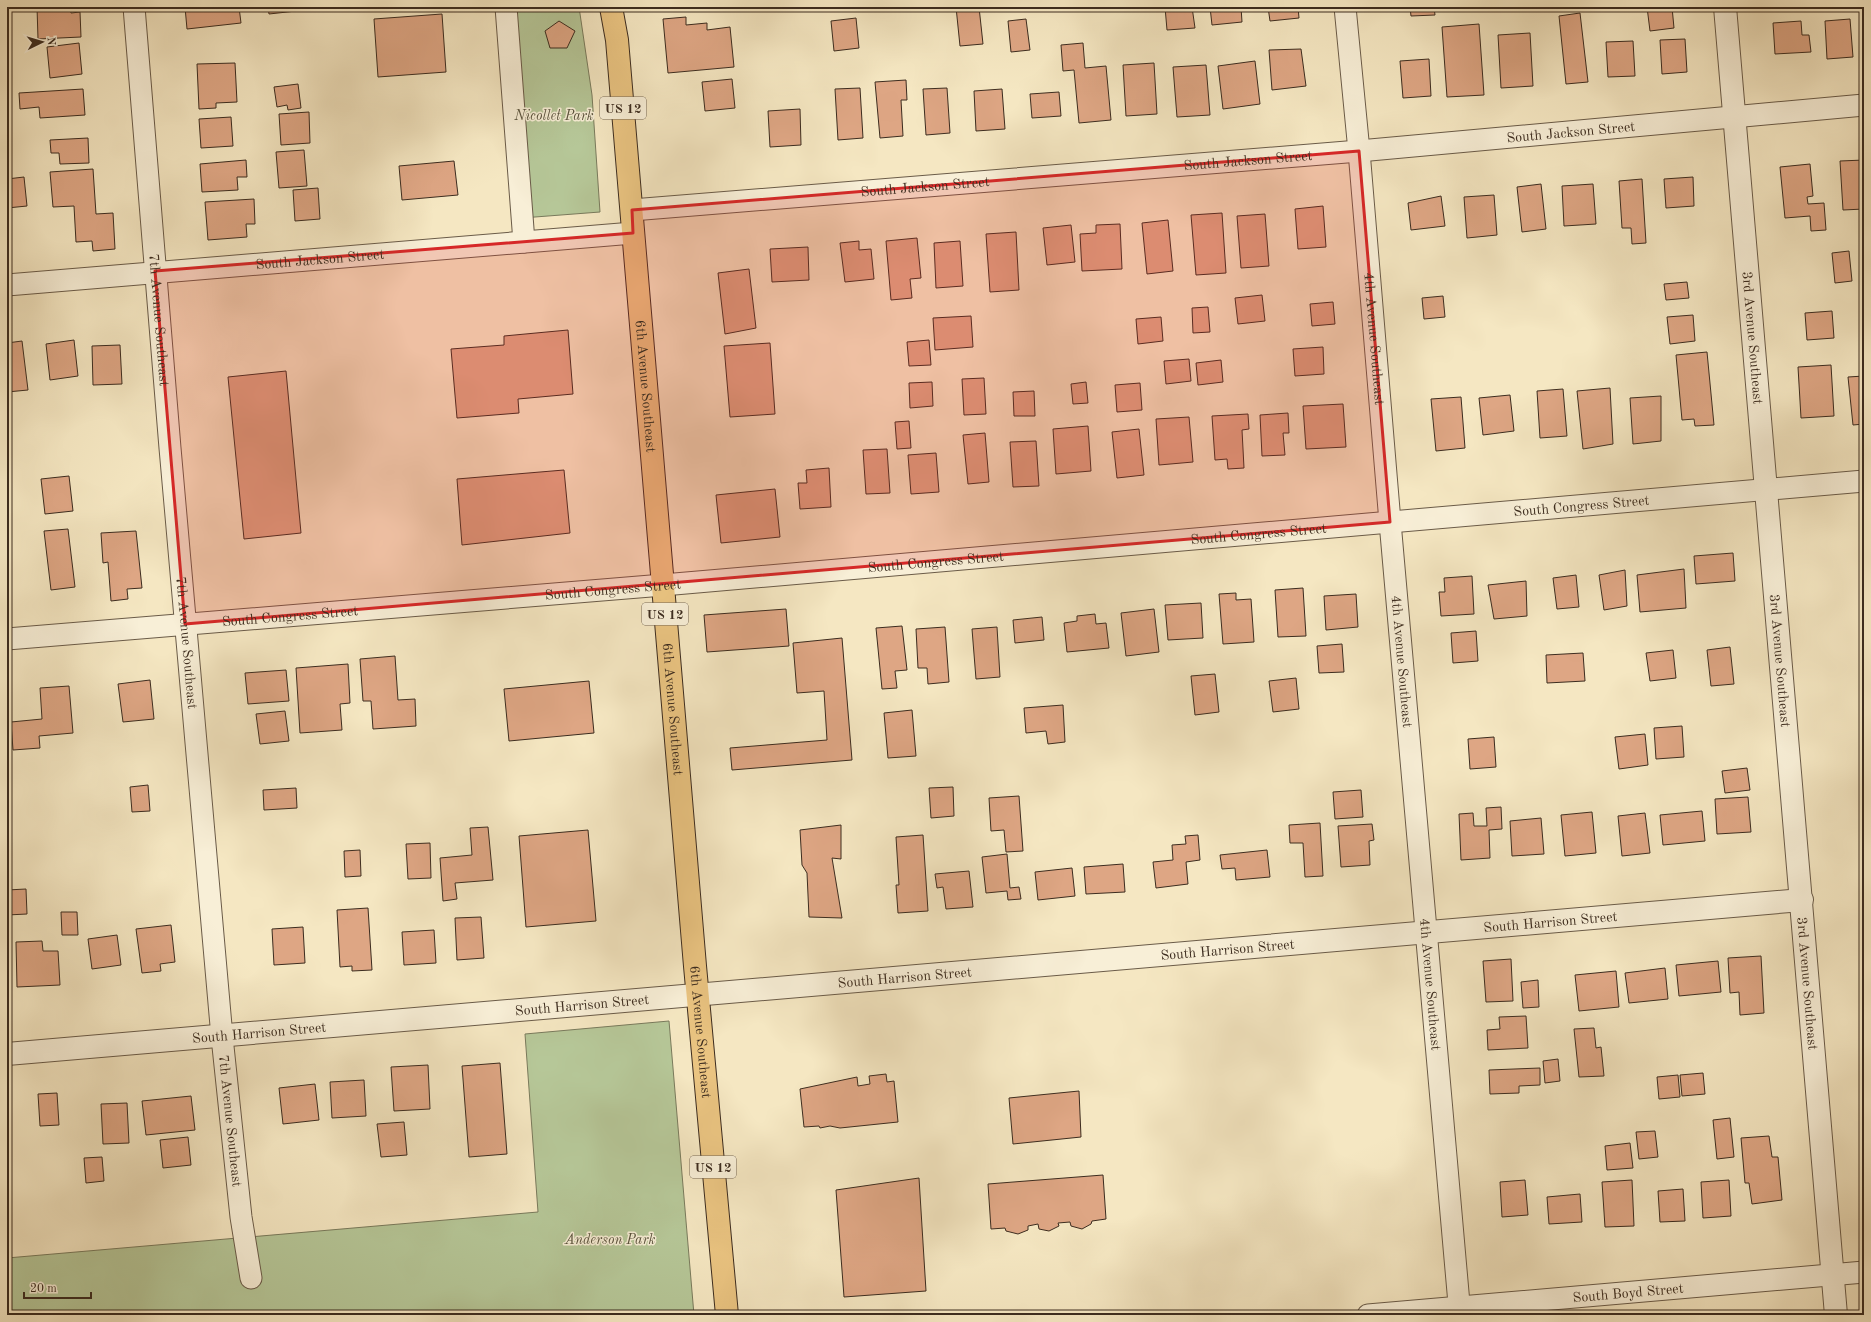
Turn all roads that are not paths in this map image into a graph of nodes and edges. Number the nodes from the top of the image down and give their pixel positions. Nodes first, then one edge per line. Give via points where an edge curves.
1 (134, 7) edge
2 (506, 7) edge
3 (611, 7) edge
4 (1345, 7) edge
5 (1725, 7) edge
6 (1864, 105) edge
7 (1735, 116) junction
8 (1359, 151) junction
9 (632, 210) junction
10 (633, 233) junction
11 (524, 242) junction
12 (155, 271) junction
13 (7, 285) edge
14 (1864, 481) edge
15 (1767, 490) junction
16 (1390, 522) junction
17 (663, 586) junction
18 (185, 624) junction
19 (7, 639) edge
20 (1802, 900) junction
21 (1427, 932) junction
22 (697, 994) junction
23 (222, 1037) junction
24 (7, 1054) edge
25 (1864, 1272) edge
26 (1833, 1274) junction
27 (251, 1278) dead end
28 (1459, 1311) edge
29 (726, 1315) edge
30 (1368, 1315) edge
31 (1836, 1315) edge

1 - 12 street, 7th Avenue Southeast
2 - 11 street
3 - 9 highway, 6th Avenue Southeast / US 12 via 617,40
4 - 8 street, 4th Avenue Southeast
5 - 7 street, 3rd Avenue Southeast
6 - 7 street, South Jackson Street
7 - 8 street, South Jackson Street
7 - 15 street, 3rd Avenue Southeast
8 - 9 street, South Jackson Street
8 - 16 street, 4th Avenue Southeast
9 - 10 highway, 6th Avenue Southeast / US 12
10 - 11 street, South Jackson Street
10 - 17 highway, 6th Avenue Southeast / US 12
11 - 12 street, South Jackson Street
12 - 13 street, South Jackson Street
12 - 18 street, 7th Avenue Southeast
14 - 15 street, South Congress Street
15 - 16 street, South Congress Street
15 - 20 street, 3rd Avenue Southeast
16 - 17 street, South Congress Street
16 - 21 street, 4th Avenue Southeast
17 - 18 street, South Congress Street
17 - 22 highway, 6th Avenue Southeast / US 12
18 - 19 street, South Congress Street
18 - 23 street, 7th Avenue Southeast
20 - 21 street, South Harrison Street
20 - 26 street, 3rd Avenue Southeast
21 - 22 street, South Harrison Street
21 - 28 street, 4th Avenue Southeast
22 - 23 street, South Harrison Street
22 - 29 highway, 6th Avenue Southeast / US 12
23 - 24 street, South Harrison Street
23 - 27 street, 7th Avenue Southeast via 241,1217
25 - 26 street, South Boyd Street
26 - 28 street, South Boyd Street
26 - 31 street, 3rd Avenue Southeast
28 - 30 street, South Boyd Street

